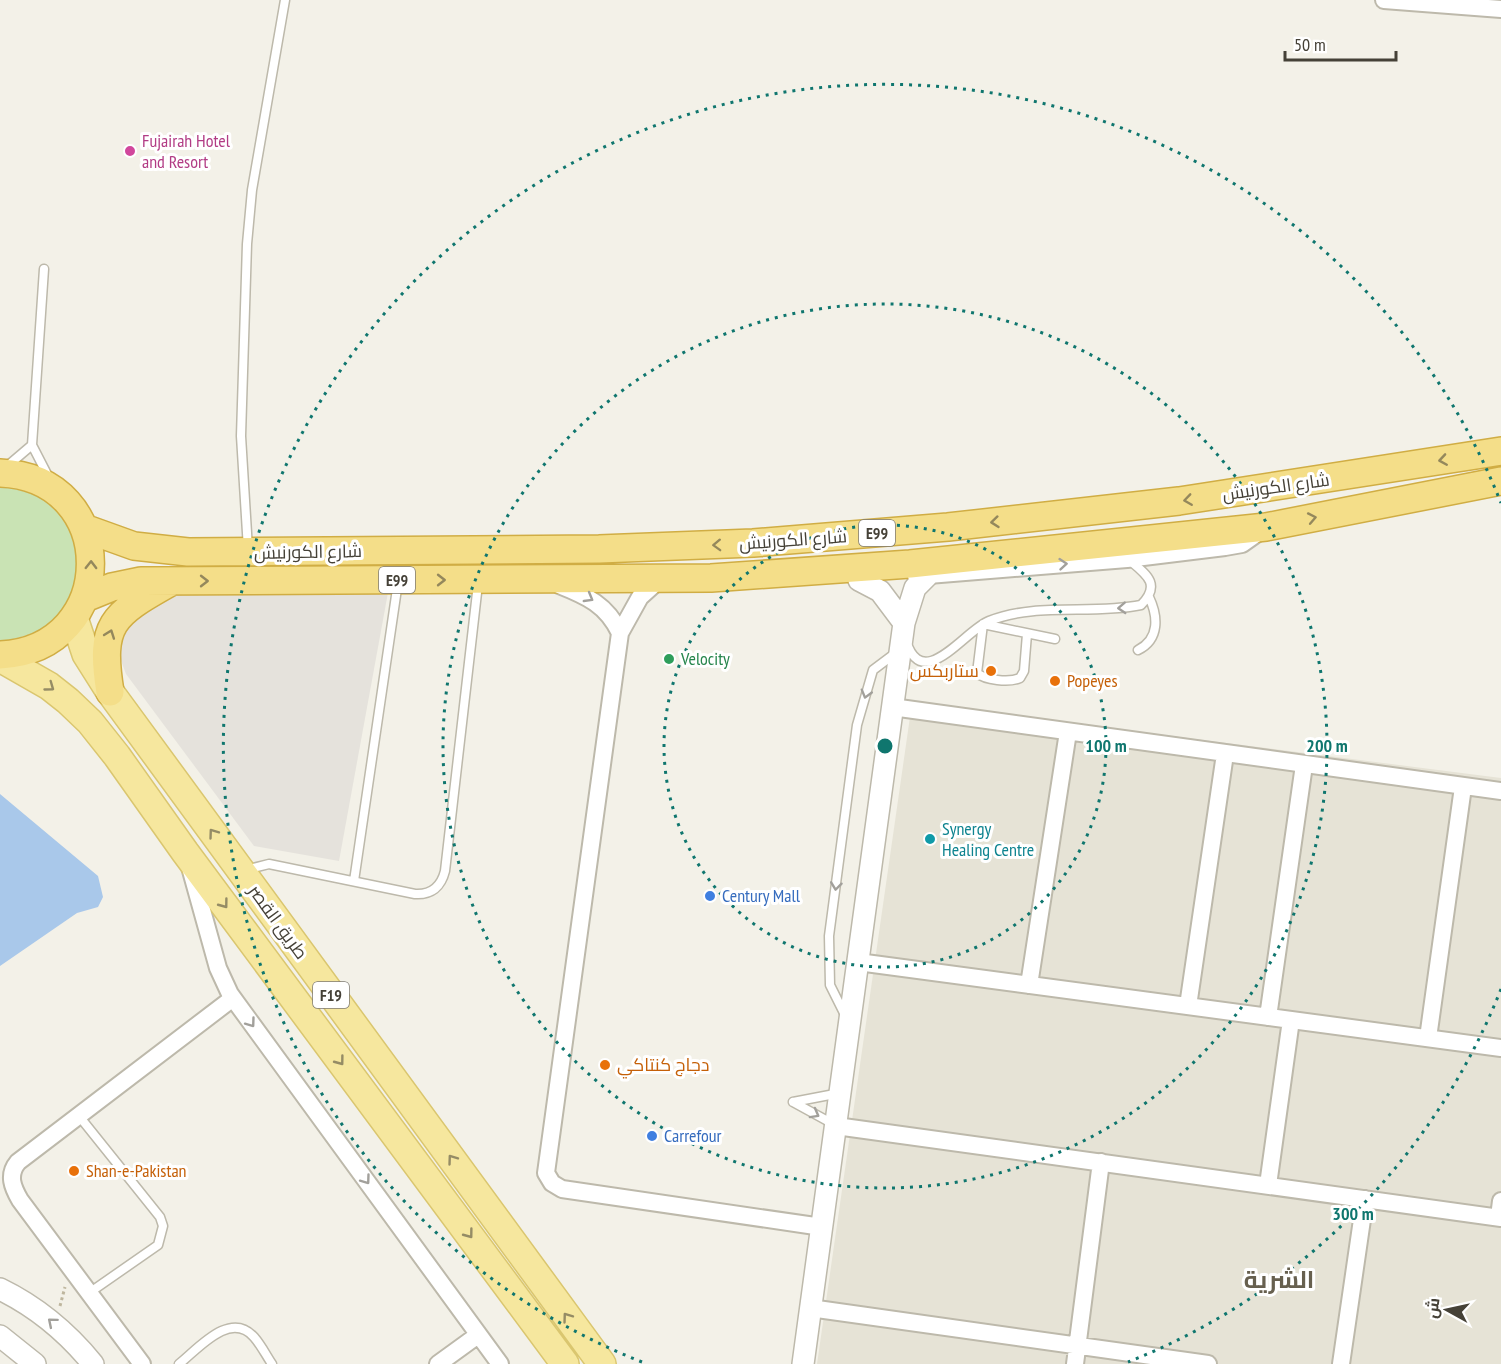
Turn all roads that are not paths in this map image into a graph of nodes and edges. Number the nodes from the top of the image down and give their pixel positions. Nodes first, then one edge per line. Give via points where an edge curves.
1 (285, 0) edge
2 (1384, 0) edge
3 (1501, 9) edge
4 (44, 269) dead end
5 (32, 445) junction
6 (1501, 451) edge
7 (0, 472) edge
8 (1501, 481) edge
9 (58, 494) junction
10 (1266, 527) junction
11 (84, 528) junction
12 (248, 553) junction
13 (1127, 559) junction
14 (927, 576) junction
15 (711, 578) junction
16 (660, 579) junction
17 (399, 580) junction
18 (479, 580) junction
19 (546, 580) junction
20 (859, 580) junction
21 (172, 581) junction
22 (1149, 597) junction
23 (80, 608) junction
24 (904, 623) junction
25 (983, 624) junction
26 (620, 633) junction
27 (1027, 634) junction
28 (1055, 639) dead end
29 (900, 650) junction
30 (1138, 650) dead end
31 (0, 656) edge
32 (110, 692) junction
33 (892, 707) junction
34 (1068, 732) junction
35 (1225, 754) junction
36 (1304, 765) junction
37 (1462, 787) junction
38 (1501, 792) edge
39 (185, 852) junction
40 (242, 872) junction
41 (354, 881) junction
42 (858, 962) junction
43 (1029, 985) junction
44 (233, 998) junction
45 (1188, 1006) junction
46 (1268, 1017) junction
47 (1291, 1020) junction
48 (849, 1023) junction
49 (1428, 1038) junction
50 (1501, 1048) edge
51 (840, 1093) junction
52 (79, 1116) junction
53 (836, 1126) junction
54 (1101, 1162) junction
55 (1268, 1185) junction
56 (1365, 1199) junction
57 (1500, 1212) edge
58 (822, 1227) junction
59 (0, 1288) edge
60 (89, 1293) junction
61 (810, 1308) junction
62 (478, 1335) junction
63 (0, 1336) edge
64 (1077, 1346) junction
65 (35, 1364) edge
66 (93, 1364) edge
67 (142, 1364) edge
68 (179, 1364) edge
69 (272, 1364) edge
70 (438, 1364) edge
71 (500, 1364) edge
72 (565, 1364) edge
73 (602, 1364) edge
74 (803, 1364) edge
75 (1075, 1364) edge
76 (1208, 1364) edge
77 (1341, 1364) edge

1 - 12 lane via 252,190 247,244 241,436
2 - 3 street
4 - 5 lane
5 - 7 lane
5 - 9 lane
6 -> 12 highway, شارع الكورنيش / E99 via 1179,501 948,527 753,543
7 - 9 highway via 29,478
10 -> 8 highway, شارع الكورنيش / E99
9 - 11 highway
10 - 13 street via 1242,544
10 - 15 highway, شارع الكورنيش / E99 via 910,564
11 - 12 highway, شارع الكورنيش / E99 via 117,542 152,549
23 -> 11 highway via 92,563
14 -> 13 street
13 - 22 lane via 1147,574 1151,585
14 - 20 street
14 - 24 street via 915,588
15 - 16 highway, شارع الكورنيش / E99
15 - 20 street
16 - 19 highway, شارع الكورنيش / E99
16 - 26 street via 636,603
17 -> 18 highway, شارع الكورنيش / E99
21 -> 17 highway, شارع الكورنيش / E99
17 - 41 lane
18 - 19 highway, شارع الكورنيش / E99
18 - 41 lane via 443,879 438,887 423,894
19 -> 26 street via 597,602
20 - 24 street via 880,591
21 - 23 highway, شارع الكورنيش / E99 via 127,583
32 -> 21 highway via 105,648 116,620 132,603
22 -> 25 lane via 1141,605 1129,608 1039,611
22 - 30 lane via 1155,613 1155,630 1148,643
23 - 31 highway via 47,642 31,650
23 - 32 main road, طريق القصر / F19 via 86,654
24 - 25 lane via 911,652 930,662
24 - 29 street
25 - 27 lane
25 - 27 lane via 976,668 981,676 1010,681 1020,678
26 - 58 street via 620,689 546,1173 562,1189
27 - 28 lane
29 - 33 street
29 -> 48 lane via 873,670 857,725 829,936 830,984
31 -> 39 main road, طريق القصر / F19 via 49,686 90,722
40 -> 32 main road, طريق القصر / F19
33 - 34 street
33 - 42 street
34 - 35 street
34 - 43 street
35 - 36 street
35 - 45 street
36 - 37 street
36 - 46 street
37 - 38 street
37 - 49 street
39 - 44 street via 218,968
39 -> 72 main road, طريق القصر / F19
40 - 41 lane via 269,864
73 -> 40 main road, طريق القصر / F19
42 - 43 street
42 - 48 street
43 - 45 street
44 - 52 street
44 -> 62 street
45 - 46 street
46 - 47 street
47 - 49 street
47 - 55 street
48 - 51 street
49 - 50 street
51 - 53 street
51 -> 53 lane via 794,1102
52 - 60 street via 18,1162 11,1177 20,1200
52 - 60 lane via 160,1217 163,1226 158,1245
53 - 54 street
53 - 58 street
54 - 55 street
54 - 64 street
55 - 56 street
56 - 57 street
56 - 77 street
58 - 61 street
66 -> 59 street via 51,1320
60 - 67 street
61 - 64 street
61 - 74 street
62 - 70 street
62 - 71 street
63 - 65 street
64 - 75 street
64 - 76 street
68 - 69 lane via 218,1332 233,1328 254,1337

